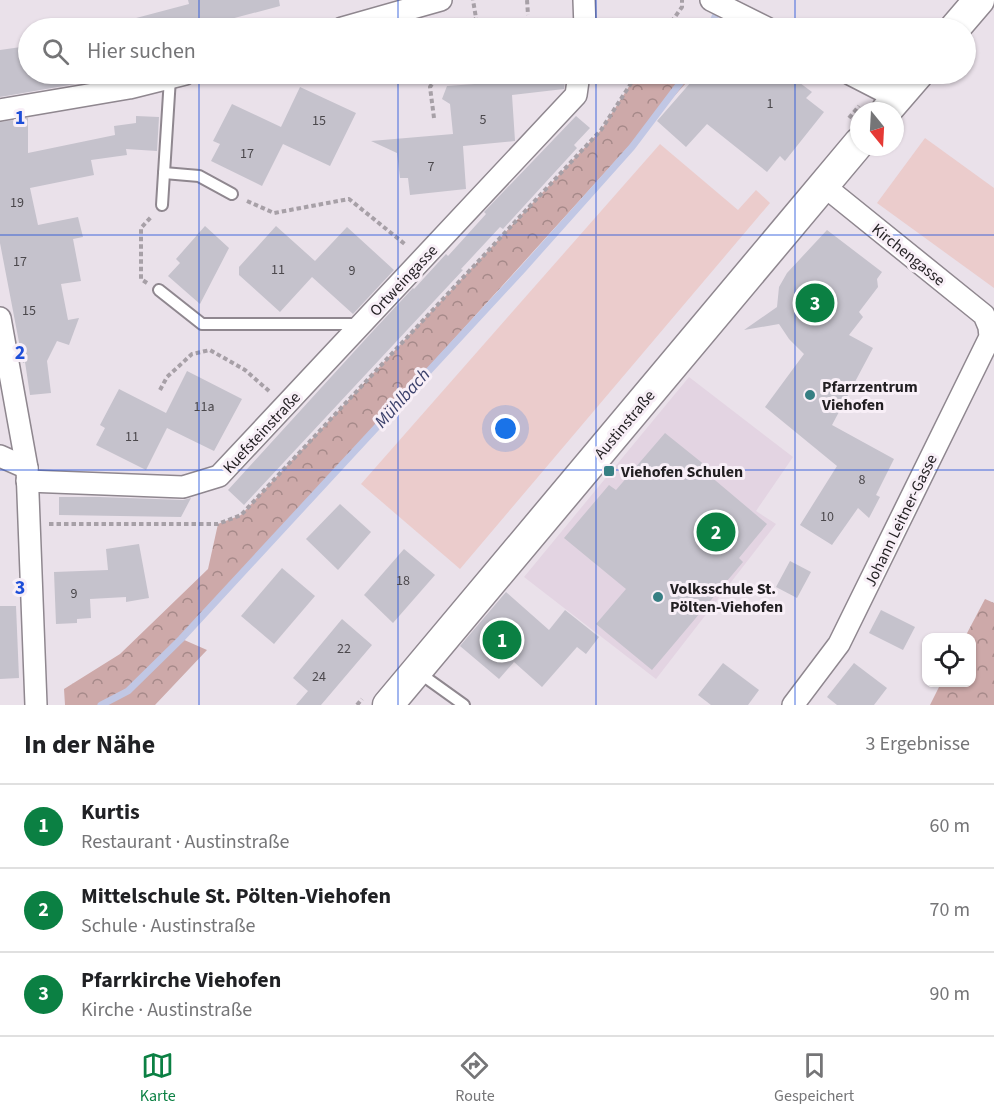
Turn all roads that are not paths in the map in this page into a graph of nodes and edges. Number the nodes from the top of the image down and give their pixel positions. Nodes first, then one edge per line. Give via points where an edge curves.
1 (441, 0) edge
2 (584, 0) edge
3 (711, 0) edge
4 (979, 0) edge
5 (377, 18) edge
6 (585, 18) edge
7 (748, 18) edge
8 (964, 18) edge
9 (145, 84) edge
10 (177, 84) edge
11 (578, 84) edge
12 (869, 84) edge
13 (909, 84) edge
14 (891, 102) edge
15 (894, 102) edge
16 (0, 110) edge
17 (850, 154) edge
18 (164, 173) junction
19 (823, 185) junction
20 (232, 194) road end
21 (162, 205) road end
22 (159, 290) road end
23 (0, 318) edge
24 (361, 324) junction
25 (989, 327) joint
26 (0, 456) edge
27 (27, 475) junction
28 (417, 670) junction
29 (36, 703) edge
30 (388, 705) edge
31 (464, 705) edge
32 (793, 705) edge

1 - 5 street
2 - 6 street
3 - 7 street
4 - 8 main road
9 - 16 street
10 - 18 lane
11 - 24 street, Ortweingasse via 576,95
12 - 14 street via 885,92
13 - 15 main road
17 - 19 main road, Austinstraße
18 - 20 lane via 199,176
18 - 21 lane
19 - 25 street, Kirchengasse via 984,315
19 - 28 main road, Austinstraße
22 - 24 lane, Ortweingasse via 202,324
23 - 27 street
24 - 27 street, Kuefsteinstraße via 219,476 183,487
25 - 32 street, Johann Leitner-Gasse via 990,337 839,644
26 - 27 street
27 - 29 street
28 - 30 main road, Austinstraße
28 - 31 lane

